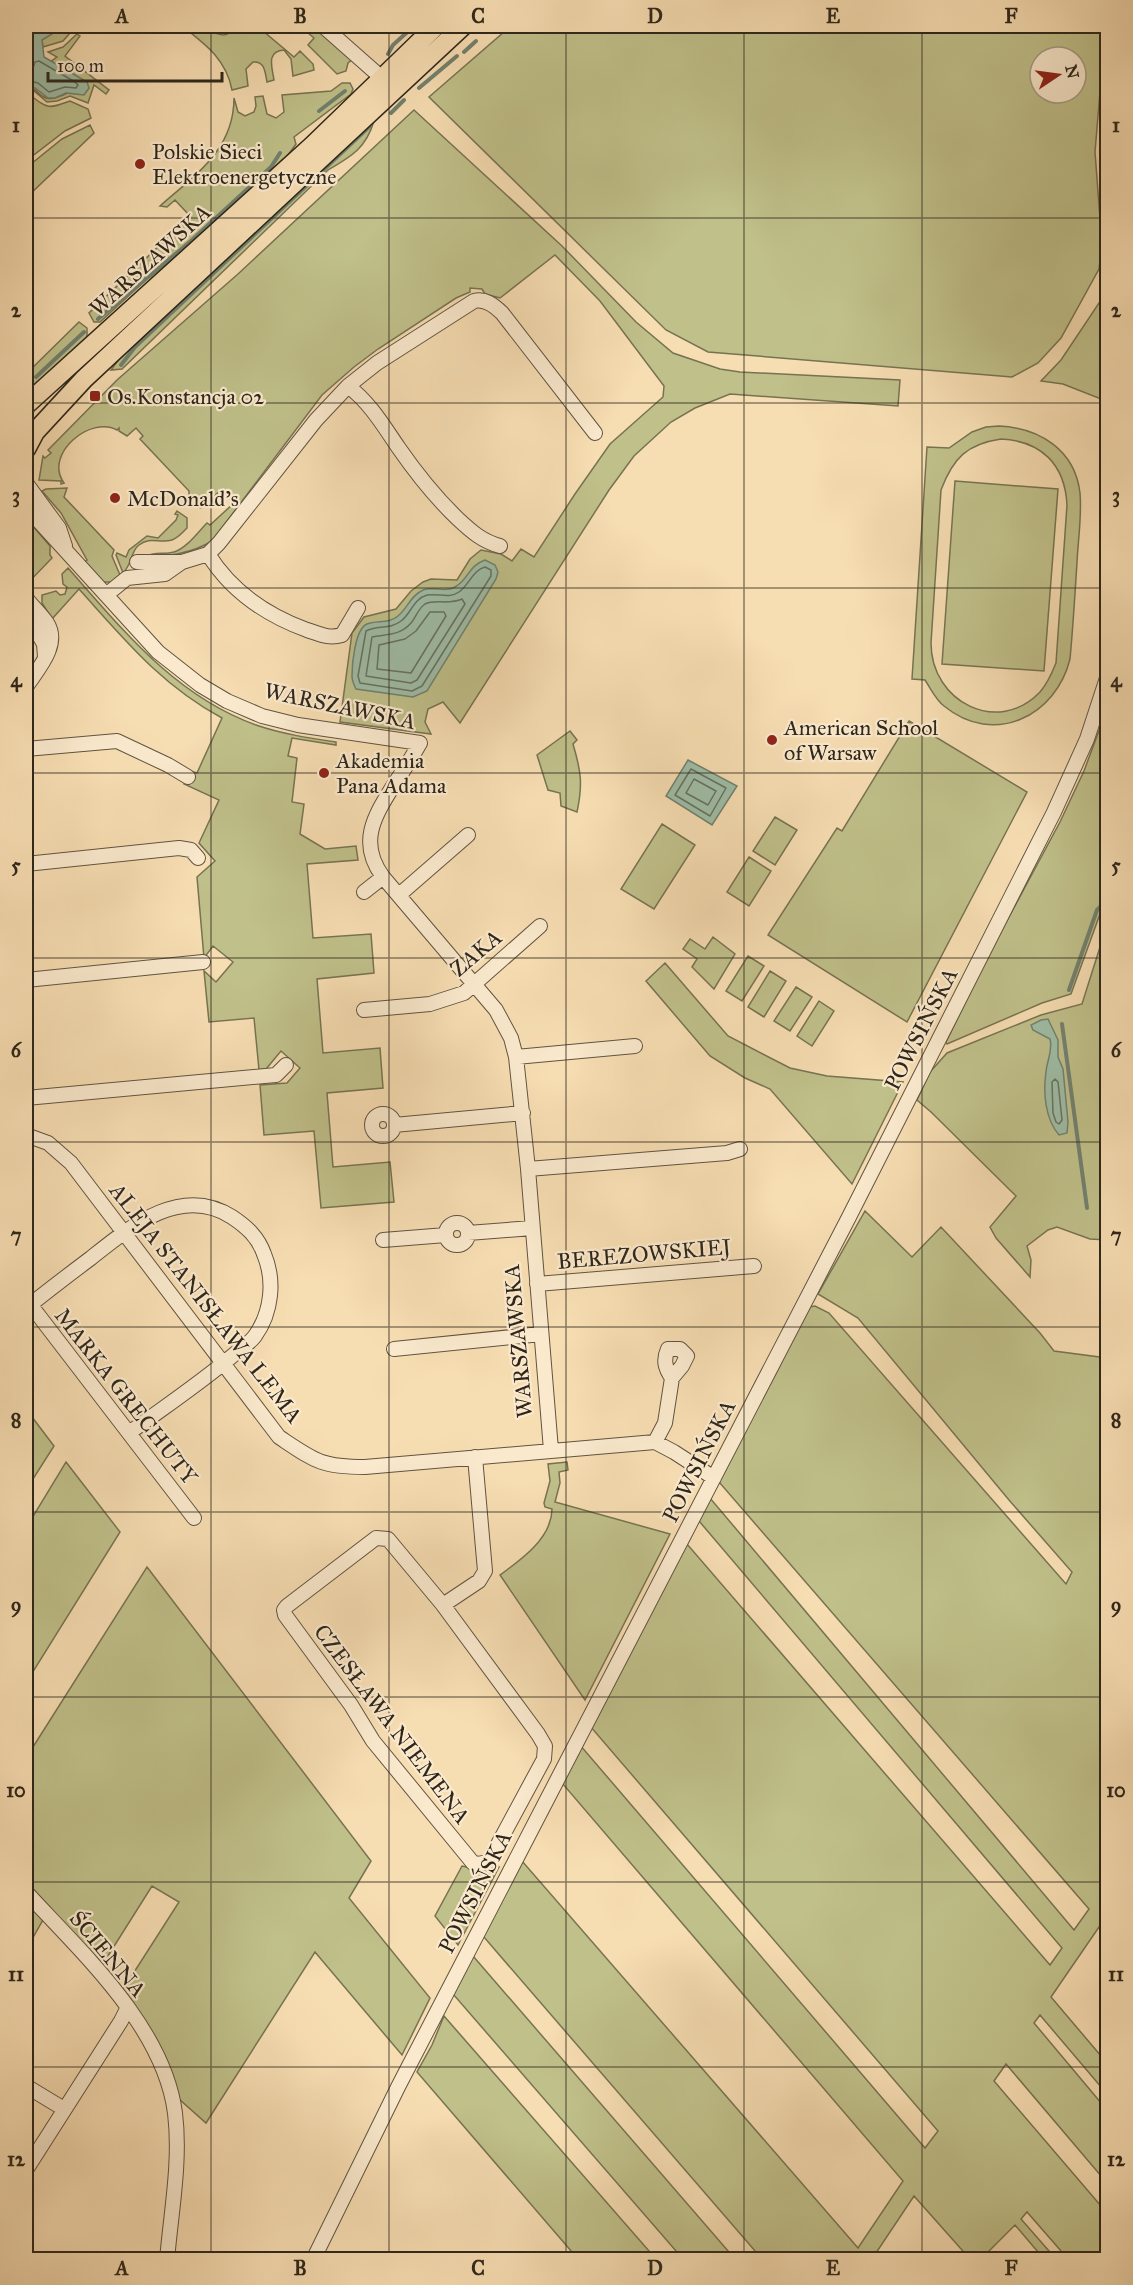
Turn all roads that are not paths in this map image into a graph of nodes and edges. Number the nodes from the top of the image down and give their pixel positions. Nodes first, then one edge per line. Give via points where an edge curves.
1 (323, 26) edge
2 (436, 26) edge
3 (464, 26) edge
4 (383, 79) junction
5 (348, 386) junction
6 (26, 405) edge
7 (595, 433) dead end
8 (26, 449) edge
9 (26, 483) edge
10 (26, 507) edge
11 (500, 546) dead end
12 (67, 551) junction
13 (208, 554) junction
14 (137, 562) dead end
15 (182, 562) junction
16 (106, 595) junction
17 (26, 597) edge
18 (358, 608) dead end
19 (26, 613) edge
20 (45, 659) junction
21 (1107, 675) edge
22 (26, 687) edge
23 (26, 749) edge
24 (188, 777) dead end
25 (468, 835) dead end
26 (198, 858) dead end
27 (26, 864) edge
28 (383, 877) junction
29 (364, 892) dead end
30 (399, 895) junction
31 (540, 927) dead end
32 (202, 962) dead end
33 (26, 980) edge
34 (474, 983) junction
35 (364, 1010) dead end
36 (635, 1046) dead end
37 (516, 1057) junction
38 (286, 1065) dead end
39 (26, 1098) edge
40 (523, 1113) junction
41 (394, 1125) dead end
42 (26, 1135) edge
43 (740, 1149) dead end
44 (528, 1169) junction
45 (532, 1228) junction
46 (124, 1232) junction
47 (383, 1240) dead end
48 (754, 1266) dead end
49 (537, 1284) junction
50 (28, 1302) edge
51 (541, 1334) junction
52 (394, 1349) dead end
53 (222, 1364) junction
54 (672, 1378) dead end
55 (129, 1433) junction
56 (654, 1442) junction
57 (551, 1450) junction
58 (476, 1457) junction
59 (714, 1478) junction
60 (194, 1518) dead end
61 (443, 1605) junction
62 (26, 1892) edge
63 (128, 2007) junction
64 (26, 2085) edge
65 (64, 2109) junction
66 (26, 2170) edge
67 (167, 2259) edge
68 (313, 2259) edge

1 - 4 street
2 - 4 main road, WARSZAWSKA
3 - 8 main road, WARSZAWSKA via 84,379 35,432
4 - 6 main road, WARSZAWSKA
5 - 7 street via 377,363 479,299 495,306 510,323
5 - 11 street via 372,409 443,505 484,542
5 - 13 street
9 - 12 street, WARSZAWSKA via 59,528
10 - 12 street, WARSZAWSKA
12 - 16 street, WARSZAWSKA
13 - 15 street
13 - 18 street via 218,570 254,604 326,637 342,635
14 - 15 street
15 - 16 street via 165,574 127,578
16 - 28 street, WARSZAWSKA via 172,665 227,701 277,721 420,743 383,802 371,830 371,856
17 - 20 street via 50,629 51,644
19 - 20 street via 44,644
20 - 22 street
21 - 59 street, POWSIŃSKA via 1087,739 1054,812
23 - 24 street via 117,741
25 - 30 street
26 - 27 street via 191,850 179,848
28 - 29 street
28 - 30 street, WARSZAWSKA
30 - 34 street, WARSZAWSKA
31 - 34 street, ZAKA
32 - 33 street
34 - 35 street, ZAKA via 464,993 430,1004
34 - 37 street, WARSZAWSKA via 504,1023
36 - 37 street
37 - 40 street, WARSZAWSKA
38 - 39 street via 276,1075
40 - 41 street
40 - 44 street, WARSZAWSKA
42 - 46 street, ALEJA STANISŁAWA LEMA via 48,1143 71,1163
43 - 44 street
44 - 45 street, WARSZAWSKA
45 - 47 street via 468,1233 458,1223 450,1226 446,1235
45 - 49 street, WARSZAWSKA
46 - 50 street
46 - 53 street, ALEJA STANISŁAWA LEMA
46 - 53 street via 167,1209 202,1205 223,1211 255,1235 269,1267 272,1284 268,1307 254,1337
48 - 49 street, BEREZOWSKIEJ
49 - 51 street, WARSZAWSKA
50 - 55 street, MARKA GRECHUTY
51 - 52 street
51 - 57 street, WARSZAWSKA
53 - 55 street
53 - 58 street, ALEJA STANISŁAWA LEMA via 279,1437 314,1461 336,1467 365,1467
54 - 56 street via 665,1423
55 - 60 street, MARKA GRECHUTY
56 - 57 street, ALEJA STANISŁAWA LEMA
56 - 59 street
57 - 58 street, ALEJA STANISŁAWA LEMA
58 - 61 street via 485,1571 479,1581
59 - 68 street, POWSIŃSKA
61 - 61 street, CZESŁAWA NIEMENA via 388,1539 376,1538 284,1610 373,1741 473,1863 480,1864 495,1853 543,1759 545,1746
62 - 63 street, ŚCIENNA
63 - 65 street
63 - 67 street, ŚCIENNA via 160,2061 175,2111
64 - 65 street
65 - 66 street

